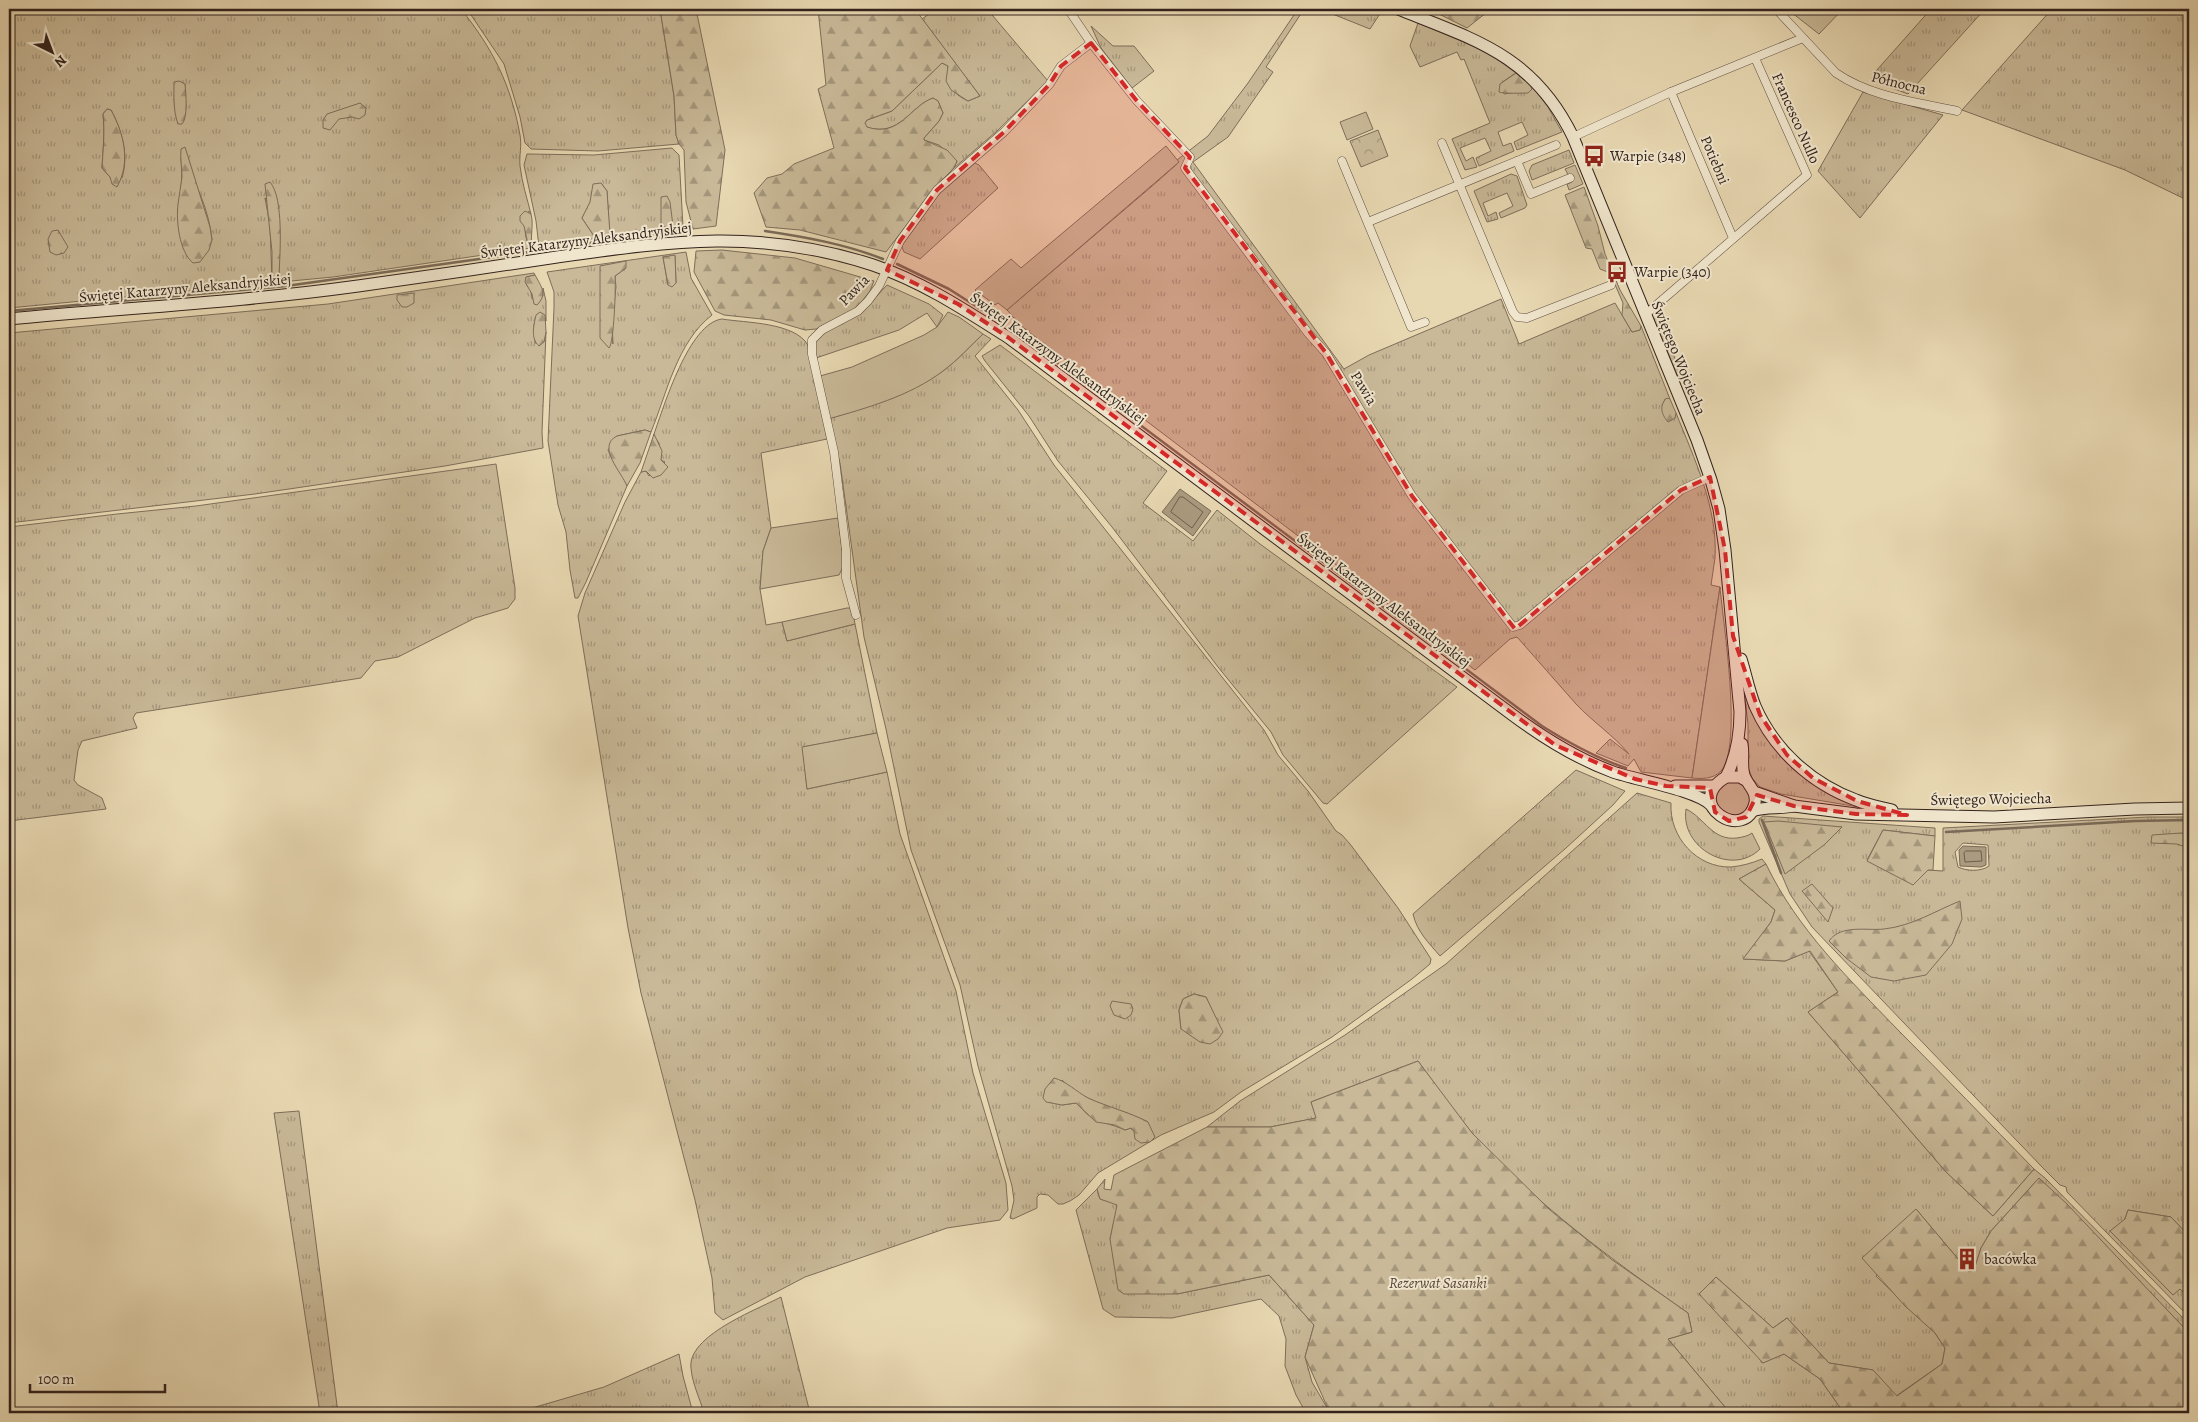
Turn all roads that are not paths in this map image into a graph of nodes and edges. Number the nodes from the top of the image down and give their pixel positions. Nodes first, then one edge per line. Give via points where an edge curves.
1 (1068, 9) edge
2 (1398, 9) edge
3 (1776, 9) edge
4 (1803, 38) junction
5 (1091, 43) junction
6 (1755, 58) junction
7 (1671, 92) junction
8 (1957, 111) dead end
9 (1573, 137) junction
10 (1442, 143) dead end
11 (1556, 145) dead end
12 (1342, 161) dead end
13 (1517, 161) junction
14 (1570, 178) dead end
15 (1460, 184) junction
16 (1368, 222) junction
17 (1733, 238) junction
18 (887, 270) junction
19 (1611, 285) dead end
20 (1646, 314) junction
21 (9, 319) edge
22 (1425, 322) dead end
23 (1710, 476) junction
24 (856, 615) dead end
25 (1733, 636) junction
26 (1740, 731) junction
27 (1726, 777) junction
28 (1747, 781) junction
29 (1666, 786) junction
30 (1714, 786) junction
31 (1754, 792) junction
32 (1711, 805) junction
33 (1794, 806) junction
34 (2189, 808) edge
35 (1752, 811) junction
36 (1907, 815) junction

1 - 5 street
2 - 9 street, Świętego Wojciecha via 1504,55 1548,96
3 - 4 street, Północna
4 - 6 street
4 - 8 street, Północna via 1836,73 1867,90
5 - 18 street, Pawia via 1061,66 1049,85 1004,132 937,190 900,241
5 - 23 street, Pawia via 1137,101 1190,157 1185,168 1326,353 1412,496 1514,627 1681,490
6 - 7 street
6 - 17 street, Francesco Nullo via 1807,175
7 - 9 street
7 - 17 street, Potiebni
9 - 20 street, Świętego Wojciecha
10 - 15 street
11 - 13 street
12 - 16 street
13 - 14 street via 1531,194
13 - 15 street
15 - 16 street
15 - 19 street via 1517,317 1527,318
16 - 22 street via 1411,327
17 - 20 street, Francesco Nullo
18 - 21 street, Świętej Katarzyny Aleksandryjskiej via 792,245 743,240 689,241 301,293
18 - 24 street, Pawia via 879,286 858,311 816,334 810,346 834,452 846,550 846,578
18 - 29 street, Świętej Katarzyny Aleksandryjskiej via 958,304 1009,338 1532,730 1589,762 1635,779
20 - 23 street, Świętego Wojciecha
23 - 25 street, Świętego Wojciecha via 1725,550
25 - 26 street, Świętego Wojciecha
25 - 36 street via 1760,715 1787,755 1813,778 1842,795
26 - 27 street, Świętego Wojciecha via 1736,755
26 - 28 street, Świętego Wojciecha
27 - 28 street via 1740,777
27 - 30 street
28 - 31 street
29 - 30 street, Świętej Katarzyny Aleksandryjskiej
29 - 32 street, Świętej Katarzyny Aleksandryjskiej
30 - 32 street
31 - 33 street, Świętego Wojciecha
31 - 35 street
32 - 35 street via 1721,818 1729,821 1746,817
33 - 35 street, Świętego Wojciecha
33 - 36 street, Świętego Wojciecha via 1856,814
34 - 36 street, Świętego Wojciecha via 1994,817

